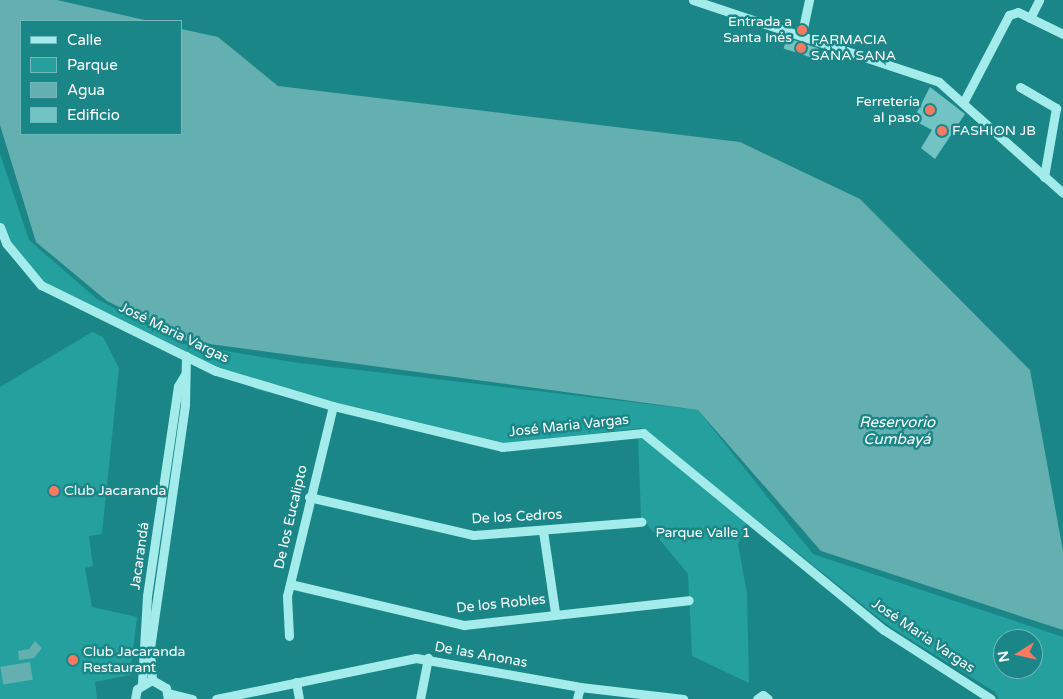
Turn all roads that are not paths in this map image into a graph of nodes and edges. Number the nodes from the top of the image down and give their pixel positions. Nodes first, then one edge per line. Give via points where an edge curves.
1 (693, 0) edge
2 (809, 0) edge
3 (1039, 0) edge
4 (1030, 18) junction
5 (802, 33) junction
6 (1063, 34) edge
7 (1020, 87) dead end
8 (964, 101) junction
9 (1044, 177) junction
10 (1063, 193) edge
11 (0, 227) edge
12 (186, 356) junction
13 (333, 406) junction
14 (167, 496) junction
15 (309, 497) junction
16 (641, 522) dead end
17 (543, 531) junction
18 (290, 584) junction
19 (689, 600) dead end
20 (555, 612) junction
21 (289, 636) dead end
22 (428, 658) junction
23 (152, 680) junction
24 (296, 682) junction
25 (142, 683) junction
26 (580, 687) junction
27 (168, 696) edge
28 (135, 699) edge
29 (192, 699) edge
30 (216, 699) edge
31 (299, 699) edge
32 (420, 699) edge
33 (577, 699) edge
34 (683, 699) edge
35 (757, 699) edge
36 (768, 699) edge
37 (991, 699) edge

1 - 5 street
2 - 5 street
3 - 4 street
4 - 6 street
4 - 8 street via 1018,12 1008,15
5 - 8 street via 939,82
7 - 9 street via 1056,108
8 - 9 street
9 - 10 street
11 - 12 street, José Maria Vargas via 6,243 41,285
12 - 13 street, José Maria Vargas via 216,371
12 - 14 street, Jacarandá via 184,376 178,386
13 - 15 street, De los Eucalipto
13 - 37 street, José Maria Vargas via 502,447 642,433 884,630
14 - 23 street, Jacarandá via 150,648
14 - 25 street, Jacarandá via 148,596
15 - 17 street, De los Cedros via 474,535
15 - 18 street, De los Eucalipto
16 - 17 street, De los Cedros
17 - 20 street
18 - 20 street, De los Robles via 455,624
18 - 21 street, De los Eucalipto
19 - 20 street, De los Robles
22 - 24 street, De las Anonas via 391,661
22 - 26 street, De las Anonas
22 - 32 street
23 - 25 street
23 - 27 street
24 - 30 street, De las Anonas
24 - 31 street
25 - 28 street, Jacarandá
26 - 33 street
26 - 34 street, De las Anonas
27 - 29 street
35 - 36 street via 763,695

